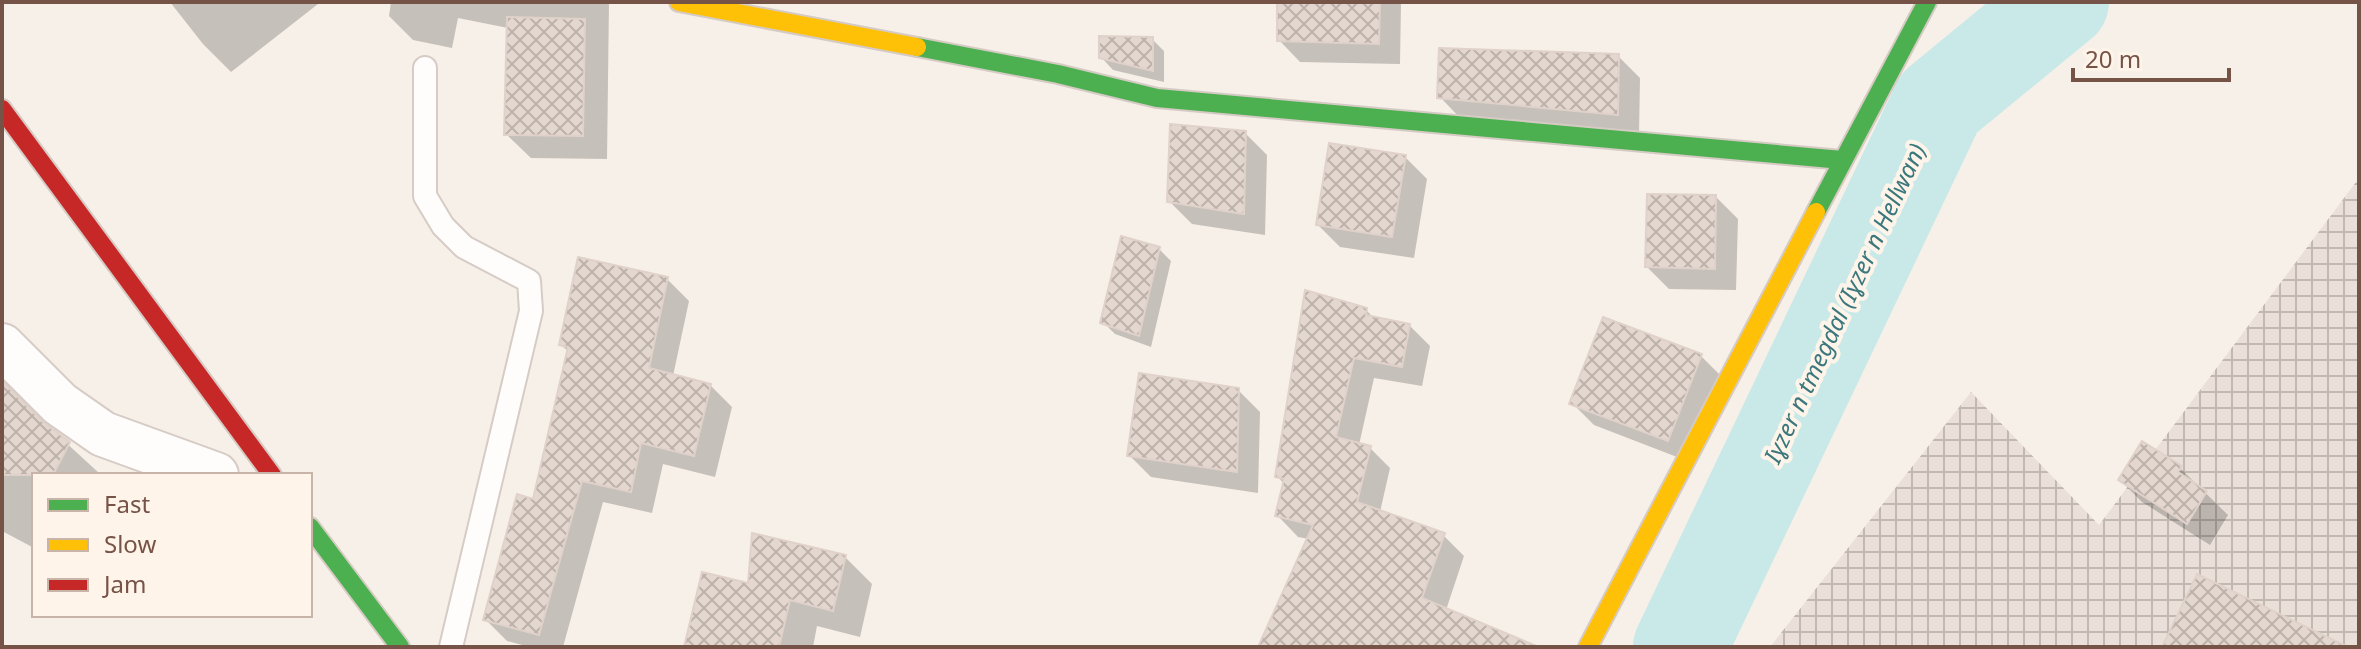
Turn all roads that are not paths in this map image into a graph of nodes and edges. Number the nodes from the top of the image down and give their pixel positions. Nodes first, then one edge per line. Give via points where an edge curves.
1 (679, 2) edge
2 (1927, 2) edge
3 (425, 68) dead end
4 (2, 109) edge
5 (1842, 160) junction
6 (2, 346) edge
7 (210, 473) edge
8 (271, 473) edge
9 (312, 530) edge
10 (400, 647) edge
11 (451, 647) edge
12 (1588, 647) edge

1 - 5 street via 1058,74 1157,98
2 - 5 street
3 - 11 lane via 425,196 464,247 529,281 531,311
4 - 8 street
5 - 12 street
6 - 7 street via 60,404 103,434
9 - 10 street

